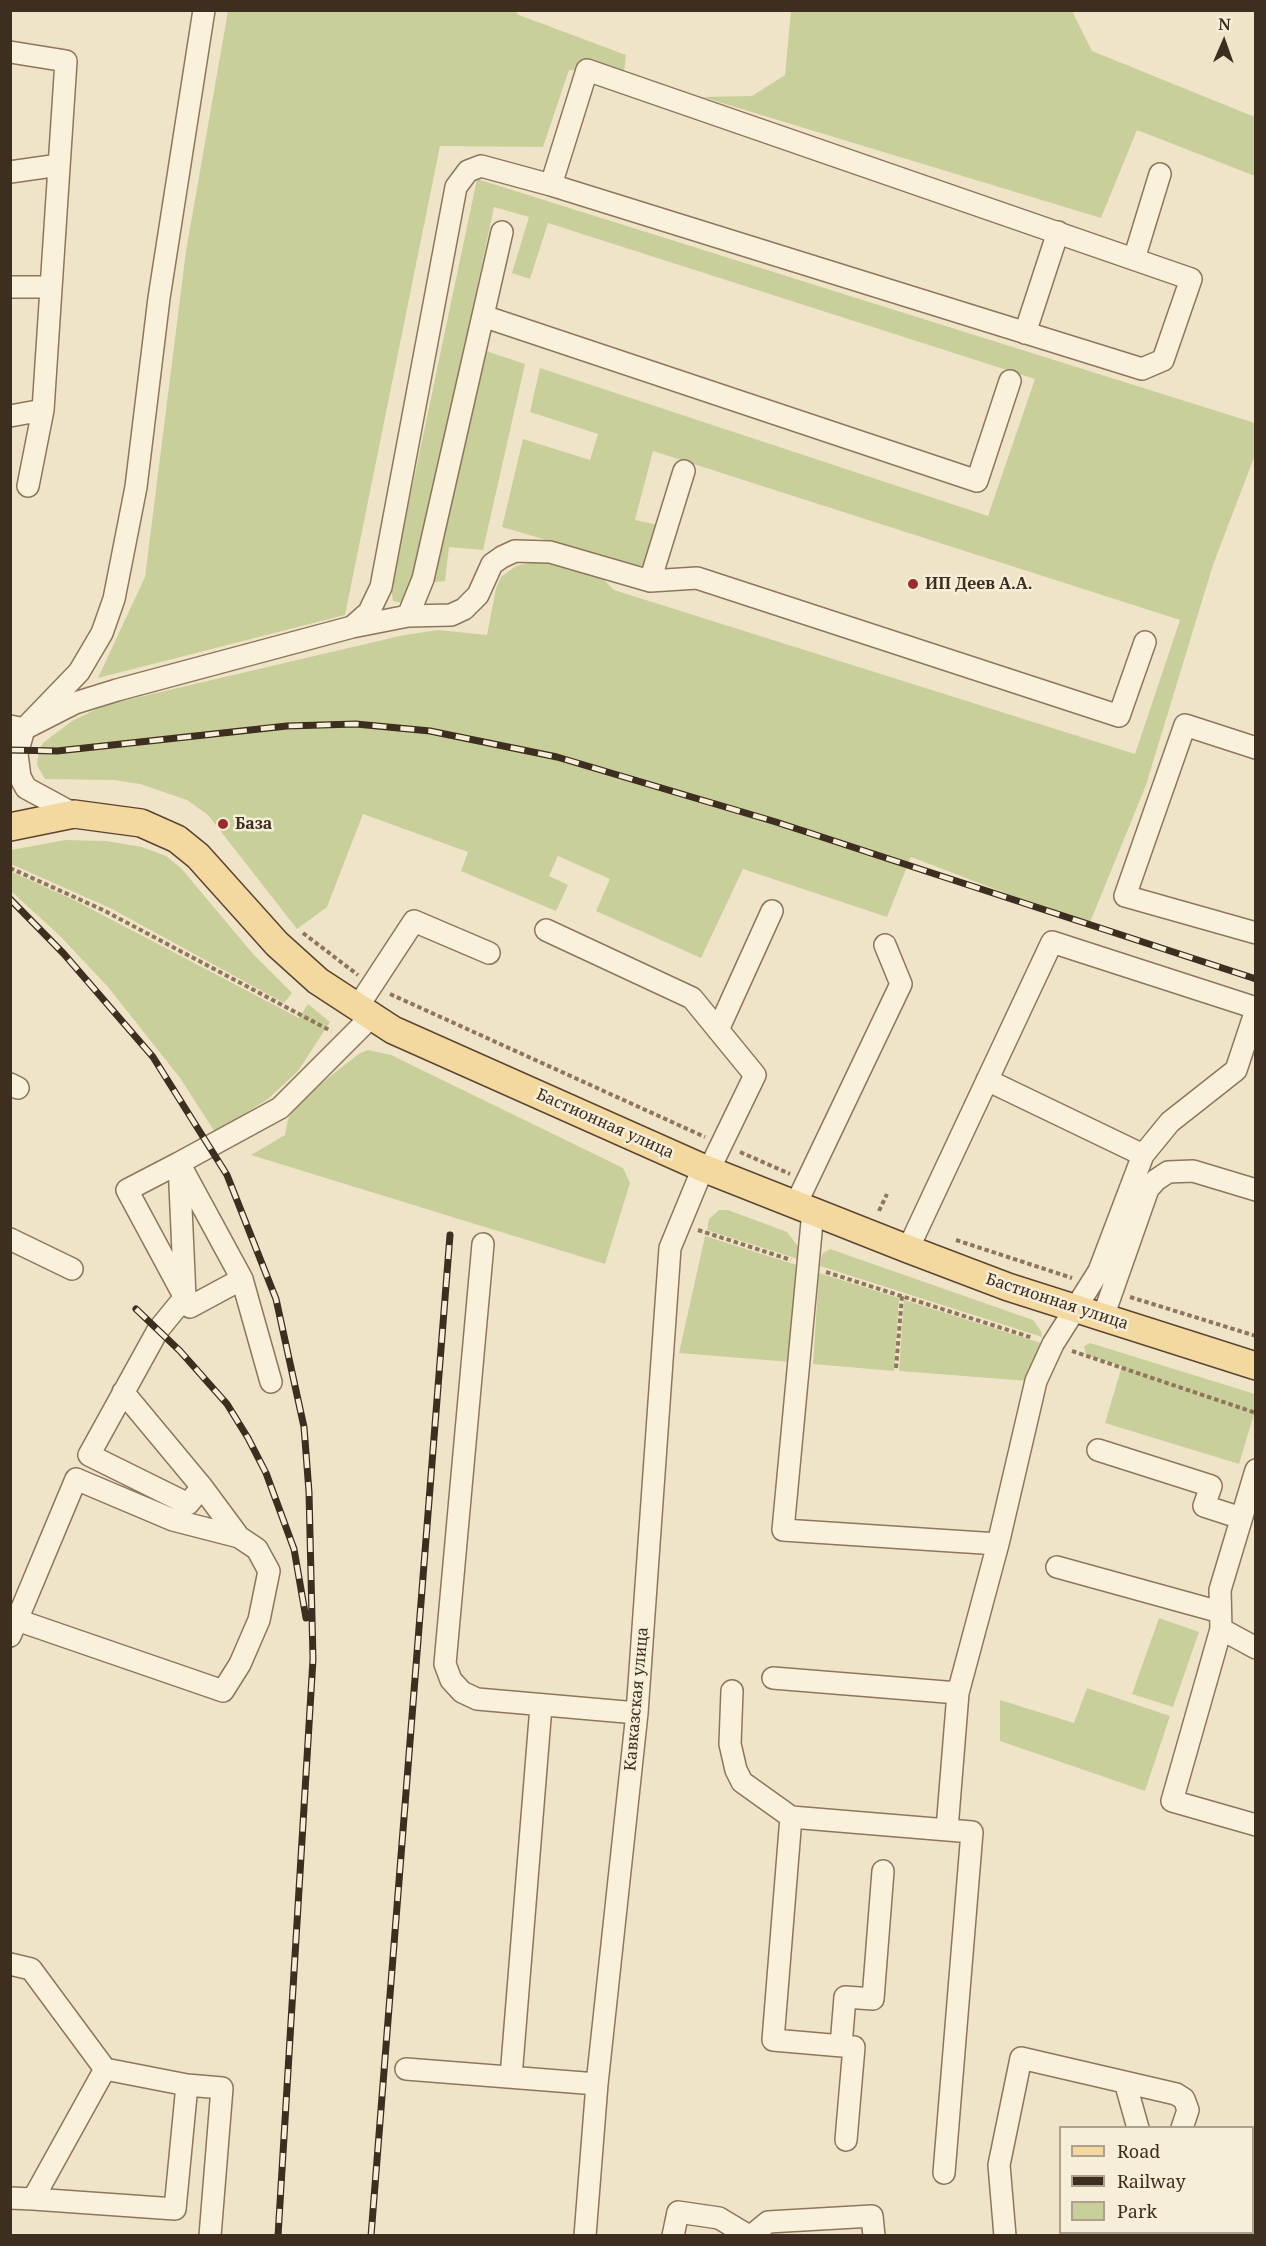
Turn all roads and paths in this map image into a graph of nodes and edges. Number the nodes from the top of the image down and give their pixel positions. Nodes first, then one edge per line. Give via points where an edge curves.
1 (204, 10) edge
2 (10, 52) edge
3 (59, 165) junction
4 (10, 172) edge
5 (1160, 174) dead end
6 (551, 185) junction
7 (502, 232) dead end
8 (1058, 232) junction
9 (1134, 259) junction
10 (10, 287) edge
11 (50, 287) junction
12 (483, 316) junction
13 (1025, 333) junction
14 (1010, 381) dead end
15 (43, 410) junction
16 (10, 416) edge
17 (684, 471) dead end
18 (28, 486) dead end
19 (650, 581) junction
20 (408, 616) junction
21 (351, 627) junction
22 (1145, 642) dead end
23 (17, 728) edge
24 (1256, 747) edge
25 (74, 814) junction
26 (10, 827) edge
27 (10, 868) edge
28 (772, 911) dead end
29 (546, 930) dead end
30 (303, 933) dead end
31 (1256, 933) edge
32 (885, 945) dead end
33 (489, 953) dead end
34 (371, 985) junction
35 (1256, 1009) edge
36 (364, 1012) junction
37 (718, 1030) junction
38 (347, 1040) junction
39 (987, 1080) junction
40 (721, 1144) junction
41 (1143, 1155) junction
42 (179, 1163) junction
43 (706, 1169) junction
44 (1256, 1190) edge
45 (887, 1194) dead end
46 (805, 1199) junction
47 (869, 1207) dead end
48 (879, 1211) junction
49 (680, 1224) junction
50 (913, 1238) junction
51 (10, 1239) edge
52 (483, 1244) dead end
53 (808, 1266) junction
54 (72, 1269) dead end
55 (242, 1279) junction
56 (1091, 1284) junction
57 (1112, 1292) junction
58 (902, 1296) junction
59 (184, 1297) junction
60 (1077, 1308) junction
61 (1103, 1317) junction
62 (1256, 1336) edge
63 (1053, 1344) junction
64 (1256, 1366) edge
65 (896, 1368) dead end
66 (271, 1382) dead end
67 (123, 1392) junction
68 (1256, 1413) edge
69 (1098, 1450) dead end
70 (1256, 1470) edge
71 (202, 1487) junction
72 (1241, 1518) junction
73 (239, 1537) junction
74 (998, 1544) junction
75 (1057, 1567) dead end
76 (1221, 1620) junction
77 (14, 1628) edge
78 (1256, 1648) edge
79 (773, 1678) dead end
80 (732, 1691) dead end
81 (958, 1693) junction
82 (541, 1706) junction
83 (637, 1713) junction
84 (791, 1817) junction
85 (1256, 1825) edge
86 (947, 1829) junction
87 (883, 1871) dead end
88 (10, 1964) edge
89 (841, 2046) junction
90 (105, 2068) junction
91 (406, 2069) dead end
92 (511, 2077) junction
93 (1125, 2082) junction
94 (597, 2084) junction
95 (187, 2085) junction
96 (1138, 2126) edge
97 (1182, 2126) edge
98 (846, 2140) dead end
99 (944, 2172) dead end
100 (10, 2198) edge
101 (33, 2199) junction
102 (210, 2235) edge
103 (585, 2235) edge
104 (673, 2235) edge
105 (750, 2235) edge
106 (874, 2235) edge
107 (1005, 2235) edge

1 - 23 street via 159,298 136,487 114,598 102,633 79,672
2 - 3 street via 66,61
3 - 4 street
3 - 11 street
5 - 9 street
6 - 8 street via 587,70
6 - 13 street
6 - 21 street via 481,166 468,171 456,187 381,587 369,612
7 - 12 street
8 - 9 street
8 - 13 street
9 - 13 street via 1191,279 1163,360 1142,369
10 - 11 street
11 - 15 street
12 - 14 street via 977,481
12 - 20 street via 423,579
15 - 16 street
15 - 18 street
17 - 19 street
19 - 20 street via 550,552 515,551 492,564 478,595 464,609 451,615
19 - 22 street via 697,578 1119,716
20 - 21 street
21 - 23 street via 117,690
23 - 25 street via 20,777 27,788
24 - 31 street via 1185,725 1125,896
25 - 26 main road, Бастионная улица
25 - 36 main road, Бастионная улица via 141,823 177,839 198,856 276,944 318,981
27 - 38 path via 103,910
28 - 37 street
29 - 37 street via 692,998
30 - 34 path
32 - 46 street via 901,984
33 - 34 street via 414,921
34 - 36 street
34 - 40 path
35 - 39 street via 1052,942
35 - 41 street via 1236,1070 1170,1122
36 - 38 street
36 - 43 main road, Бастионная улица via 393,1029
37 - 40 street, Кавказская улица via 755,1075
38 - 42 street via 280,1108
39 - 41 street
39 - 50 street
40 - 43 street, Кавказская улица
40 - 46 path
41 - 56 street
42 - 55 street
42 - 59 street
42 - 59 street via 127,1191
43 - 46 main road, Бастионная улица
43 - 49 street, Кавказская улица
44 - 57 street via 1193,1171 1168,1172 1156,1180 1148,1190
45 - 48 path
46 - 50 main road, Бастионная улица
46 - 53 street
47 - 48 path
48 - 50 path
49 - 53 path
49 - 83 street, Кавказская улица via 670,1248
50 - 56 path
50 - 60 main road, Бастионная улица via 1008,1287
51 - 54 street
52 - 82 street via 445,1664 451,1680 462,1692 477,1699
53 - 58 path
53 - 74 street via 783,1530
55 - 59 street via 190,1307
55 - 66 street
56 - 60 street
57 - 61 street
57 - 62 path
58 - 63 path
58 - 65 path
59 - 67 street via 158,1330
60 - 61 main road, Бастионная улица
60 - 63 street
61 - 64 main road, Бастионная улица
63 - 68 path
63 - 74 street via 1036,1381
67 - 71 street
67 - 71 street via 89,1455 188,1504
69 - 72 street via 1211,1486 1204,1506
70 - 72 street
71 - 73 street
72 - 76 street via 1220,1590
73 - 77 street via 173,1520 76,1479
73 - 77 street via 257,1549 269,1571 259,1620 223,1691
74 - 81 street
75 - 76 street
76 - 78 street
76 - 85 street via 1172,1801
79 - 81 street
80 - 84 street via 730,1744 736,1770 742,1782
81 - 86 street
82 - 83 street
82 - 92 street
83 - 94 street, Кавказская улица
84 - 86 street
84 - 89 street via 773,2040
86 - 99 street via 972,1832
87 - 89 street via 873,1999 845,1997
88 - 90 street via 31,1969
89 - 98 street via 854,2047
90 - 95 street
90 - 101 street
91 - 92 street
92 - 94 street
93 - 96 street
93 - 97 street via 1184,2099 1188,2110
93 - 107 street via 1021,2058 999,2165
94 - 103 street, Кавказская улица
95 - 101 street via 175,2209
95 - 102 street via 222,2088
100 - 101 street
104 - 105 street via 678,2212 719,2218
105 - 106 street via 768,2222 872,2216

